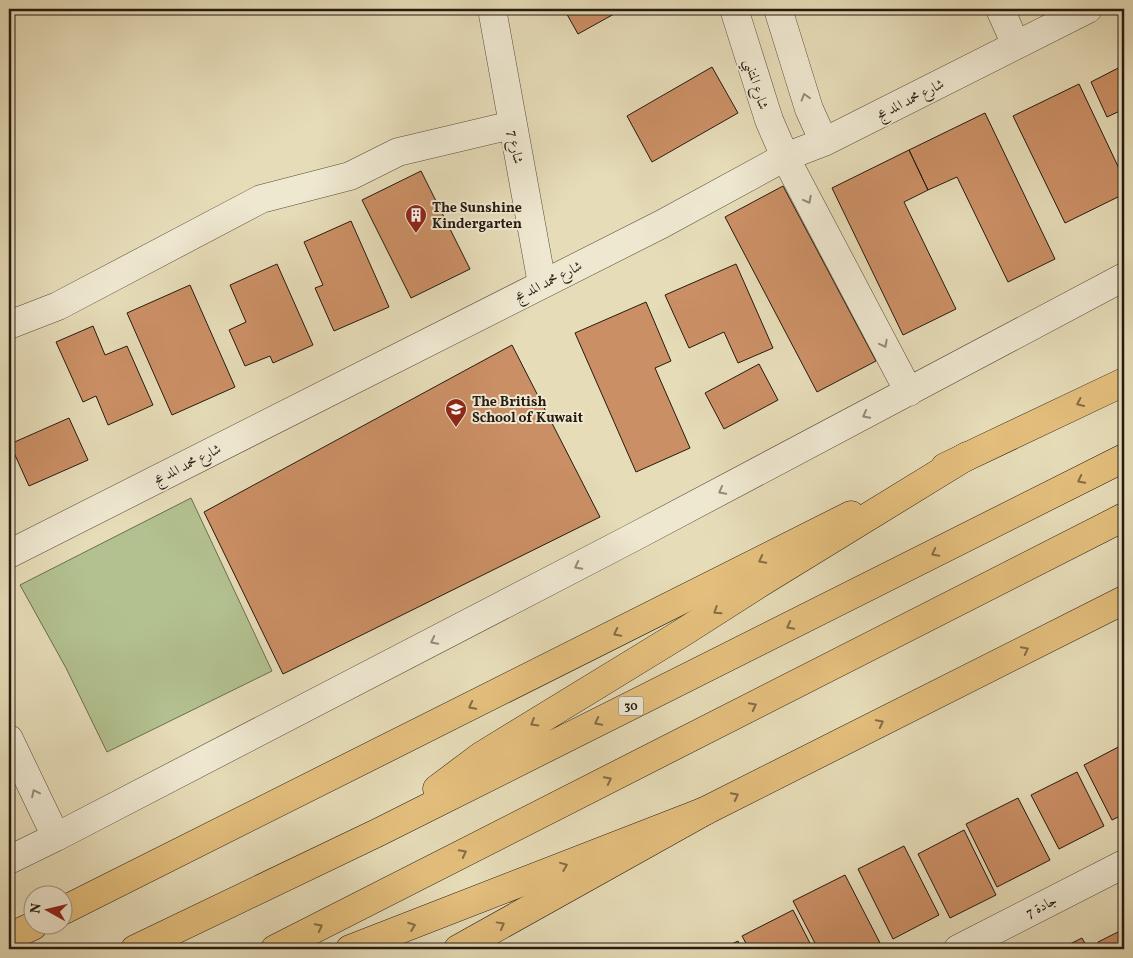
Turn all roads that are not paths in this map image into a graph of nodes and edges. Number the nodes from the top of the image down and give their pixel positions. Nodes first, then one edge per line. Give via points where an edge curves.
1 (492, 9) edge
2 (734, 9) edge
3 (778, 9) edge
4 (1000, 9) edge
5 (1088, 9) edge
6 (1016, 45) junction
7 (512, 125) junction
8 (824, 142) junction
9 (785, 157) junction
10 (1124, 277) edge
11 (542, 284) junction
12 (9, 325) edge
13 (1124, 382) edge
14 (909, 392) junction
15 (967, 456) junction
16 (1124, 458) edge
17 (1124, 517) edge
18 (9, 554) edge
19 (1118, 606) edge
20 (9, 739) edge
21 (705, 810) junction
22 (379, 832) junction
23 (56, 837) junction
24 (9, 860) edge
25 (1124, 864) edge
26 (72, 906) edge
27 (22, 932) edge
28 (9, 938) edge
29 (135, 949) edge
30 (275, 949) edge
31 (350, 949) edge
32 (458, 949) edge
33 (958, 949) edge

1 - 7 street, شارع 7
2 - 9 street, شارع المتنبي via 769,120
8 -> 3 street via 809,108
4 - 6 street
5 - 6 street, شارع محمد المد عج
6 - 8 street, شارع محمد المد عج
7 - 11 street, شارع 7
7 - 12 street via 398,152 350,176 261,199 58,306
8 - 9 street, شارع محمد المد عج
9 - 11 street, شارع محمد المد عج
9 -> 14 street, شارع المتنبي
10 - 14 street
11 - 18 street, شارع محمد المد عج
13 -> 15 main road
14 -> 23 street
15 -> 22 main road via 481,756
15 -> 26 main road
16 -> 22 main road, 30
30 -> 17 main road
21 -> 19 main road
23 -> 20 street
31 -> 21 main road
32 -> 21 main road
22 - 29 main road, 30
23 - 24 street
25 - 33 street, جادة 7
27 - 28 main road

